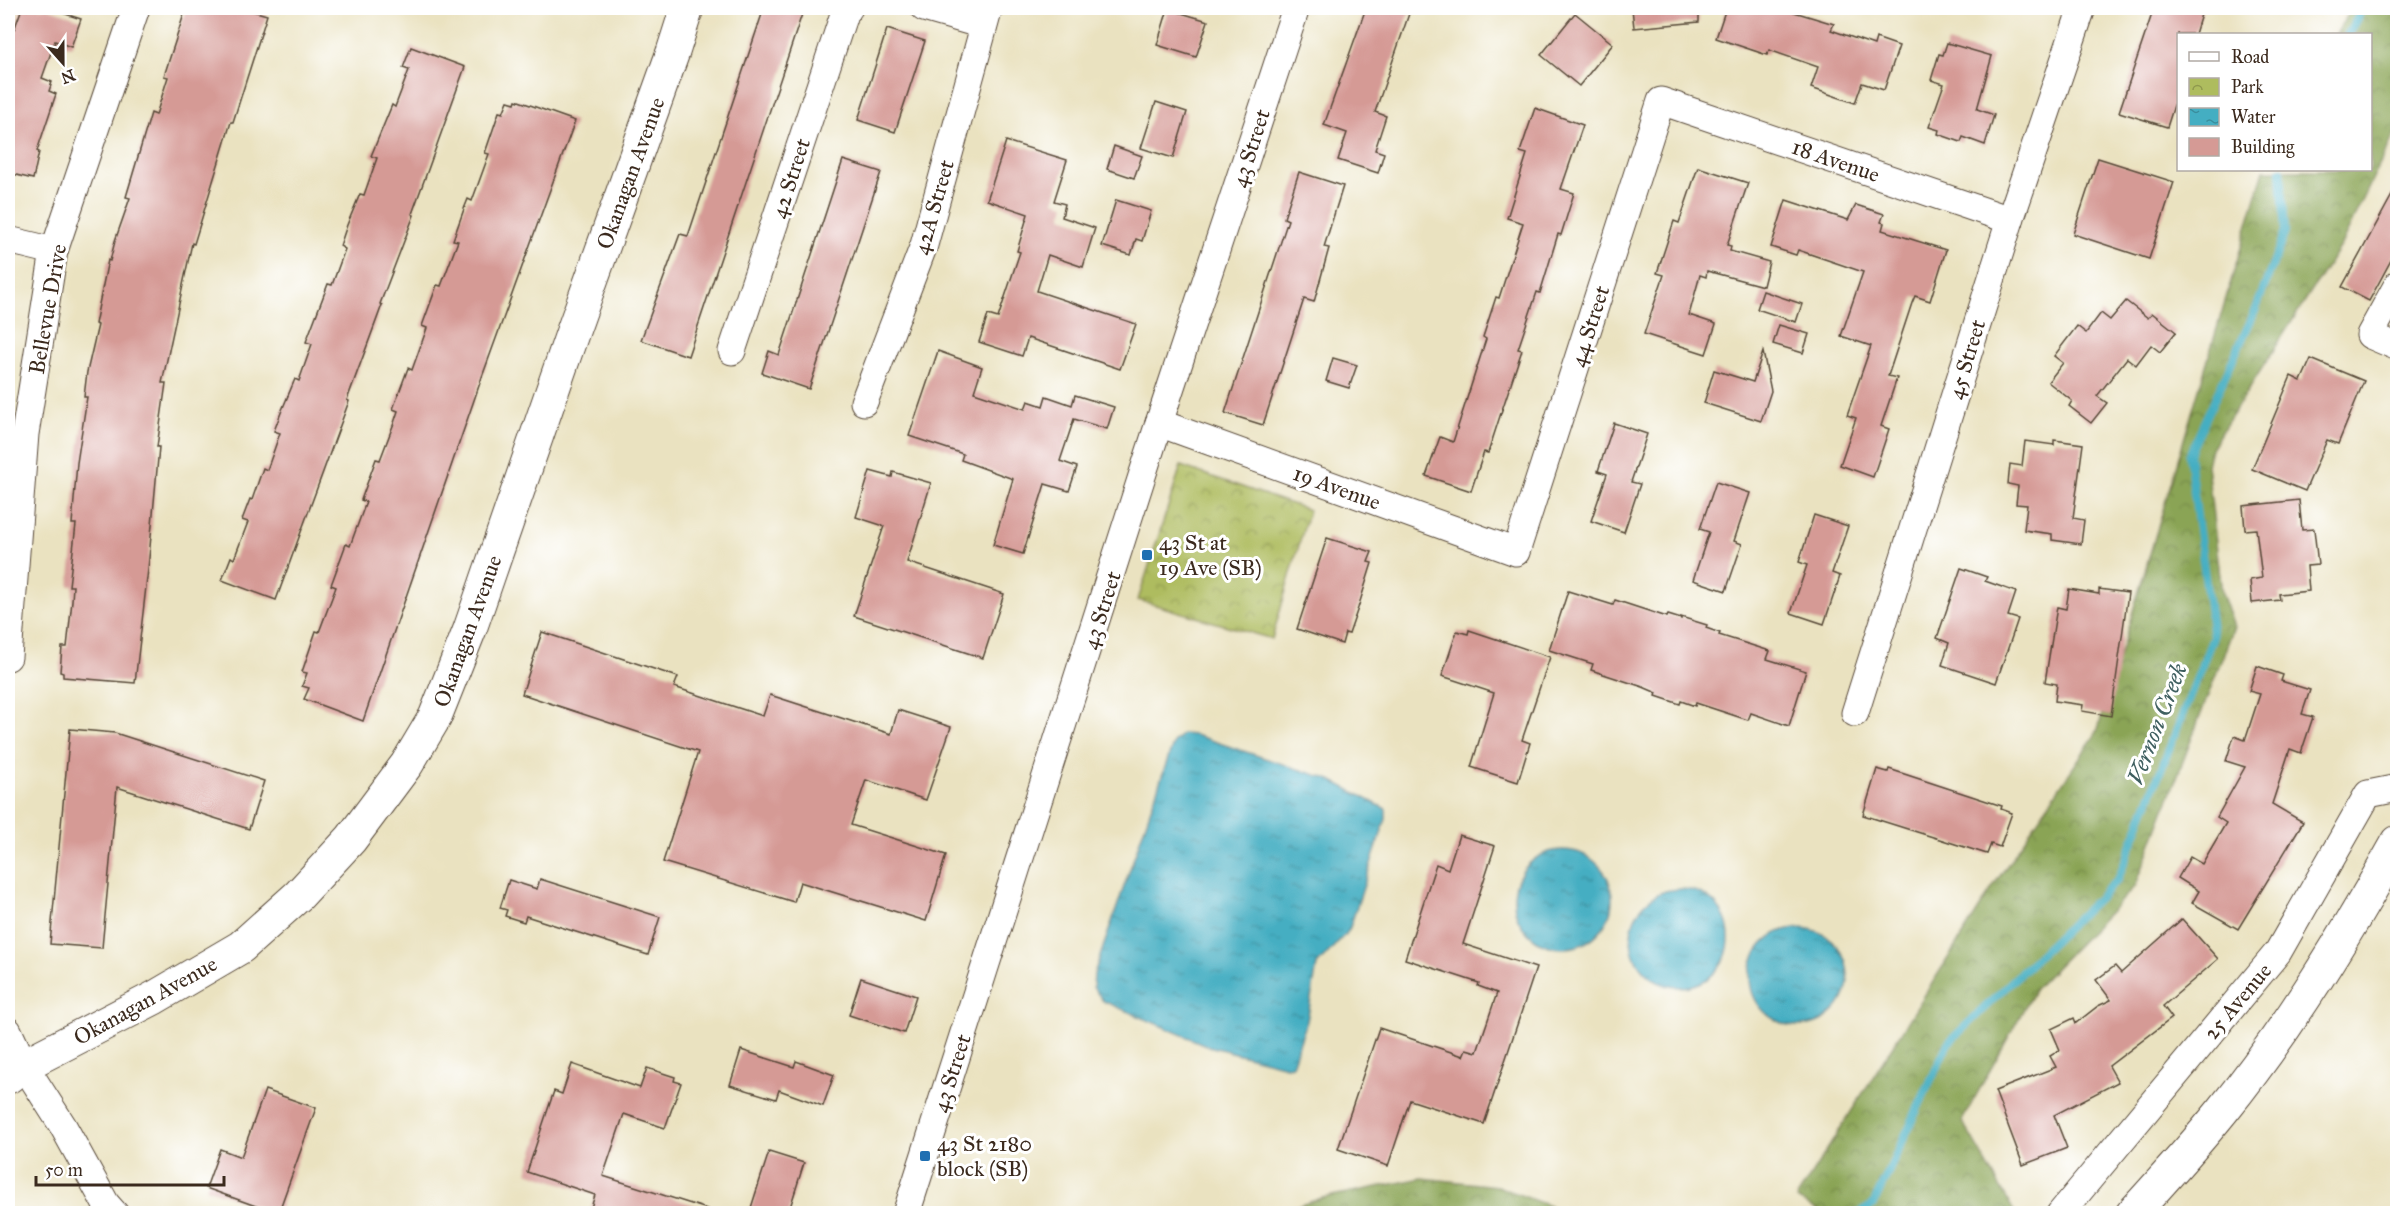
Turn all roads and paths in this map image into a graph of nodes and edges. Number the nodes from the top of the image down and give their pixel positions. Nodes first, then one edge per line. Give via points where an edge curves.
1 (136, 8) edge
2 (687, 8) edge
3 (849, 8) edge
4 (924, 8) edge
5 (1296, 8) edge
6 (2082, 8) edge
7 (986, 16) edge
8 (1661, 101) joint
9 (2010, 220) junction
10 (8, 240) edge
11 (54, 250) junction
12 (2397, 284) edge
13 (2397, 347) edge
14 (732, 351) dead end
15 (864, 402) dead end
16 (1159, 423) junction
17 (1516, 552) joint
18 (8, 657) edge
19 (1855, 713) dead end
20 (2397, 788) edge
21 (2397, 842) edge
22 (8, 1030) edge
23 (16, 1071) edge
24 (115, 1214) edge
25 (906, 1214) edge
26 (2060, 1214) edge
27 (2132, 1214) edge

1 - 11 street, Bellevue Drive
2 - 23 street, Okanagan Avenue via 470,629 435,717 407,764 351,839 299,895 241,947
3 - 14 street, 42 Street via 845,10
4 - 7 street
5 - 16 street, 43 Street
6 - 9 street, 45 Street
7 - 15 street, 42A Street via 924,245
8 - 9 street, 18 Avenue
8 - 17 street, 44 Street
9 - 19 street, 45 Street
10 - 11 street
11 - 18 street, Bellevue Drive via 26,434
12 - 13 street via 2370,335
16 - 17 street, 19 Avenue
16 - 25 street, 43 Street
20 - 26 street, 25 Avenue via 2368,794 2278,952
21 - 27 street via 2338,944 2267,1052 2223,1110
22 - 23 street
23 - 24 street via 63,1126

